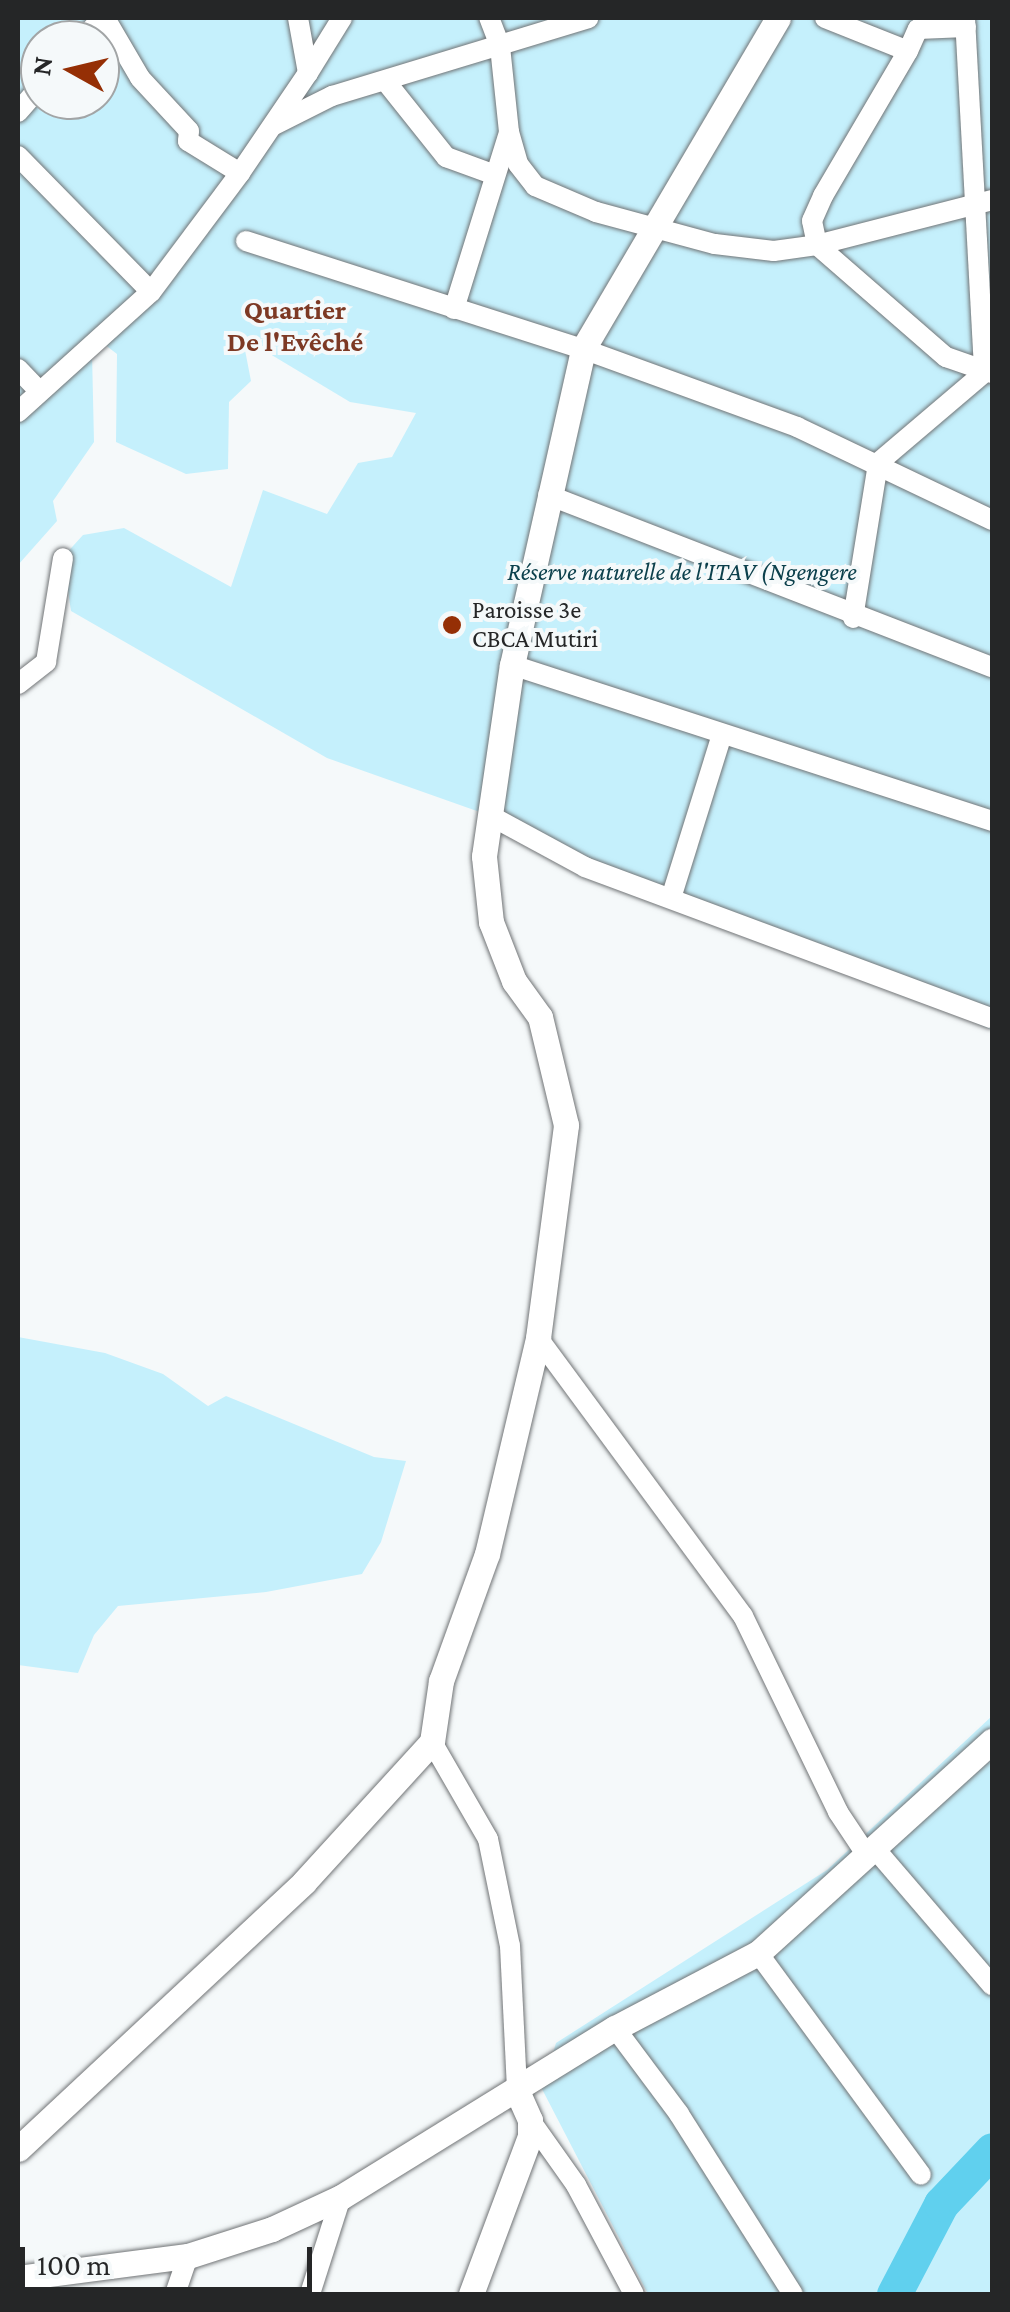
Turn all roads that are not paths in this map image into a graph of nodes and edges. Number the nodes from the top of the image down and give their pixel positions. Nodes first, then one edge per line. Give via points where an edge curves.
1 (104, 18) edge
2 (298, 18) edge
3 (342, 18) edge
4 (489, 18) edge
5 (588, 18) edge
6 (778, 18) edge
7 (825, 18) edge
8 (965, 22) edge
9 (500, 46) junction
10 (908, 50) junction
11 (308, 73) junction
12 (387, 83) junction
13 (269, 128) junction
14 (509, 132) junction
15 (18, 156) edge
16 (240, 173) junction
17 (496, 175) junction
18 (984, 202) edge
19 (658, 228) junction
20 (246, 241) dead end
21 (817, 245) junction
22 (151, 292) junction
23 (454, 309) junction
24 (583, 350) junction
25 (18, 369) edge
26 (990, 369) edge
27 (39, 391) junction
28 (18, 412) edge
29 (878, 464) junction
30 (548, 495) junction
31 (992, 520) edge
32 (62, 558) dead end
33 (853, 618) junction
34 (512, 665) junction
35 (992, 667) edge
36 (18, 684) edge
37 (721, 738) junction
38 (491, 816) junction
39 (992, 821) edge
40 (672, 895) junction
41 (992, 1018) edge
42 (538, 1338) junction
43 (432, 1742) junction
44 (991, 1747) edge
45 (873, 1854) junction
46 (758, 1953) junction
47 (992, 1985) edge
48 (615, 2028) junction
49 (517, 2091) junction
50 (530, 2120) junction
51 (18, 2149) edge
52 (922, 2175) dead end
53 (341, 2196) junction
54 (188, 2256) junction
55 (30, 2283) edge
56 (175, 2294) edge
57 (310, 2294) edge
58 (471, 2294) edge
59 (634, 2294) edge
60 (793, 2294) edge

1 - 16 street via 140,78 189,131 188,141
2 - 11 street
3 - 11 street
4 - 9 street
5 - 9 street
6 - 19 street
7 - 10 street
8 - 10 street via 918,29
8 - 18 street
9 - 12 street
9 - 14 street
10 - 21 street via 822,196 812,221
11 - 13 street
12 - 13 street via 332,96
12 - 17 street via 446,157
13 - 16 street
14 - 17 street
14 - 19 street via 518,164 535,186
15 - 22 street
16 - 22 street
17 - 23 street
18 - 21 street
18 - 26 street
19 - 21 street via 774,252
19 - 24 street
20 - 23 street
21 - 26 street via 946,358
22 - 27 street
23 - 24 street
24 - 29 street
24 - 30 street
25 - 27 street
26 - 29 street
27 - 28 street
29 - 31 street
29 - 33 street
30 - 33 street
30 - 34 street
32 - 36 street via 46,662
33 - 35 street
34 - 37 street
34 - 38 street
37 - 39 street
37 - 40 street
38 - 40 street via 585,867
38 - 42 street via 484,856 491,922 514,981 540,1017 566,1125
40 - 41 street
42 - 43 street via 487,1554 441,1681
42 - 45 street via 742,1616 838,1812
43 - 49 street via 488,1839 510,1946
43 - 51 street via 304,1882
44 - 45 street
45 - 46 street
45 - 47 street
46 - 48 street
46 - 52 street
48 - 49 street
48 - 60 street via 679,2114
49 - 50 street
49 - 53 street
50 - 58 street via 523,2160
50 - 59 street via 576,2185
53 - 54 street via 272,2229
53 - 57 street
54 - 55 street
54 - 56 street

